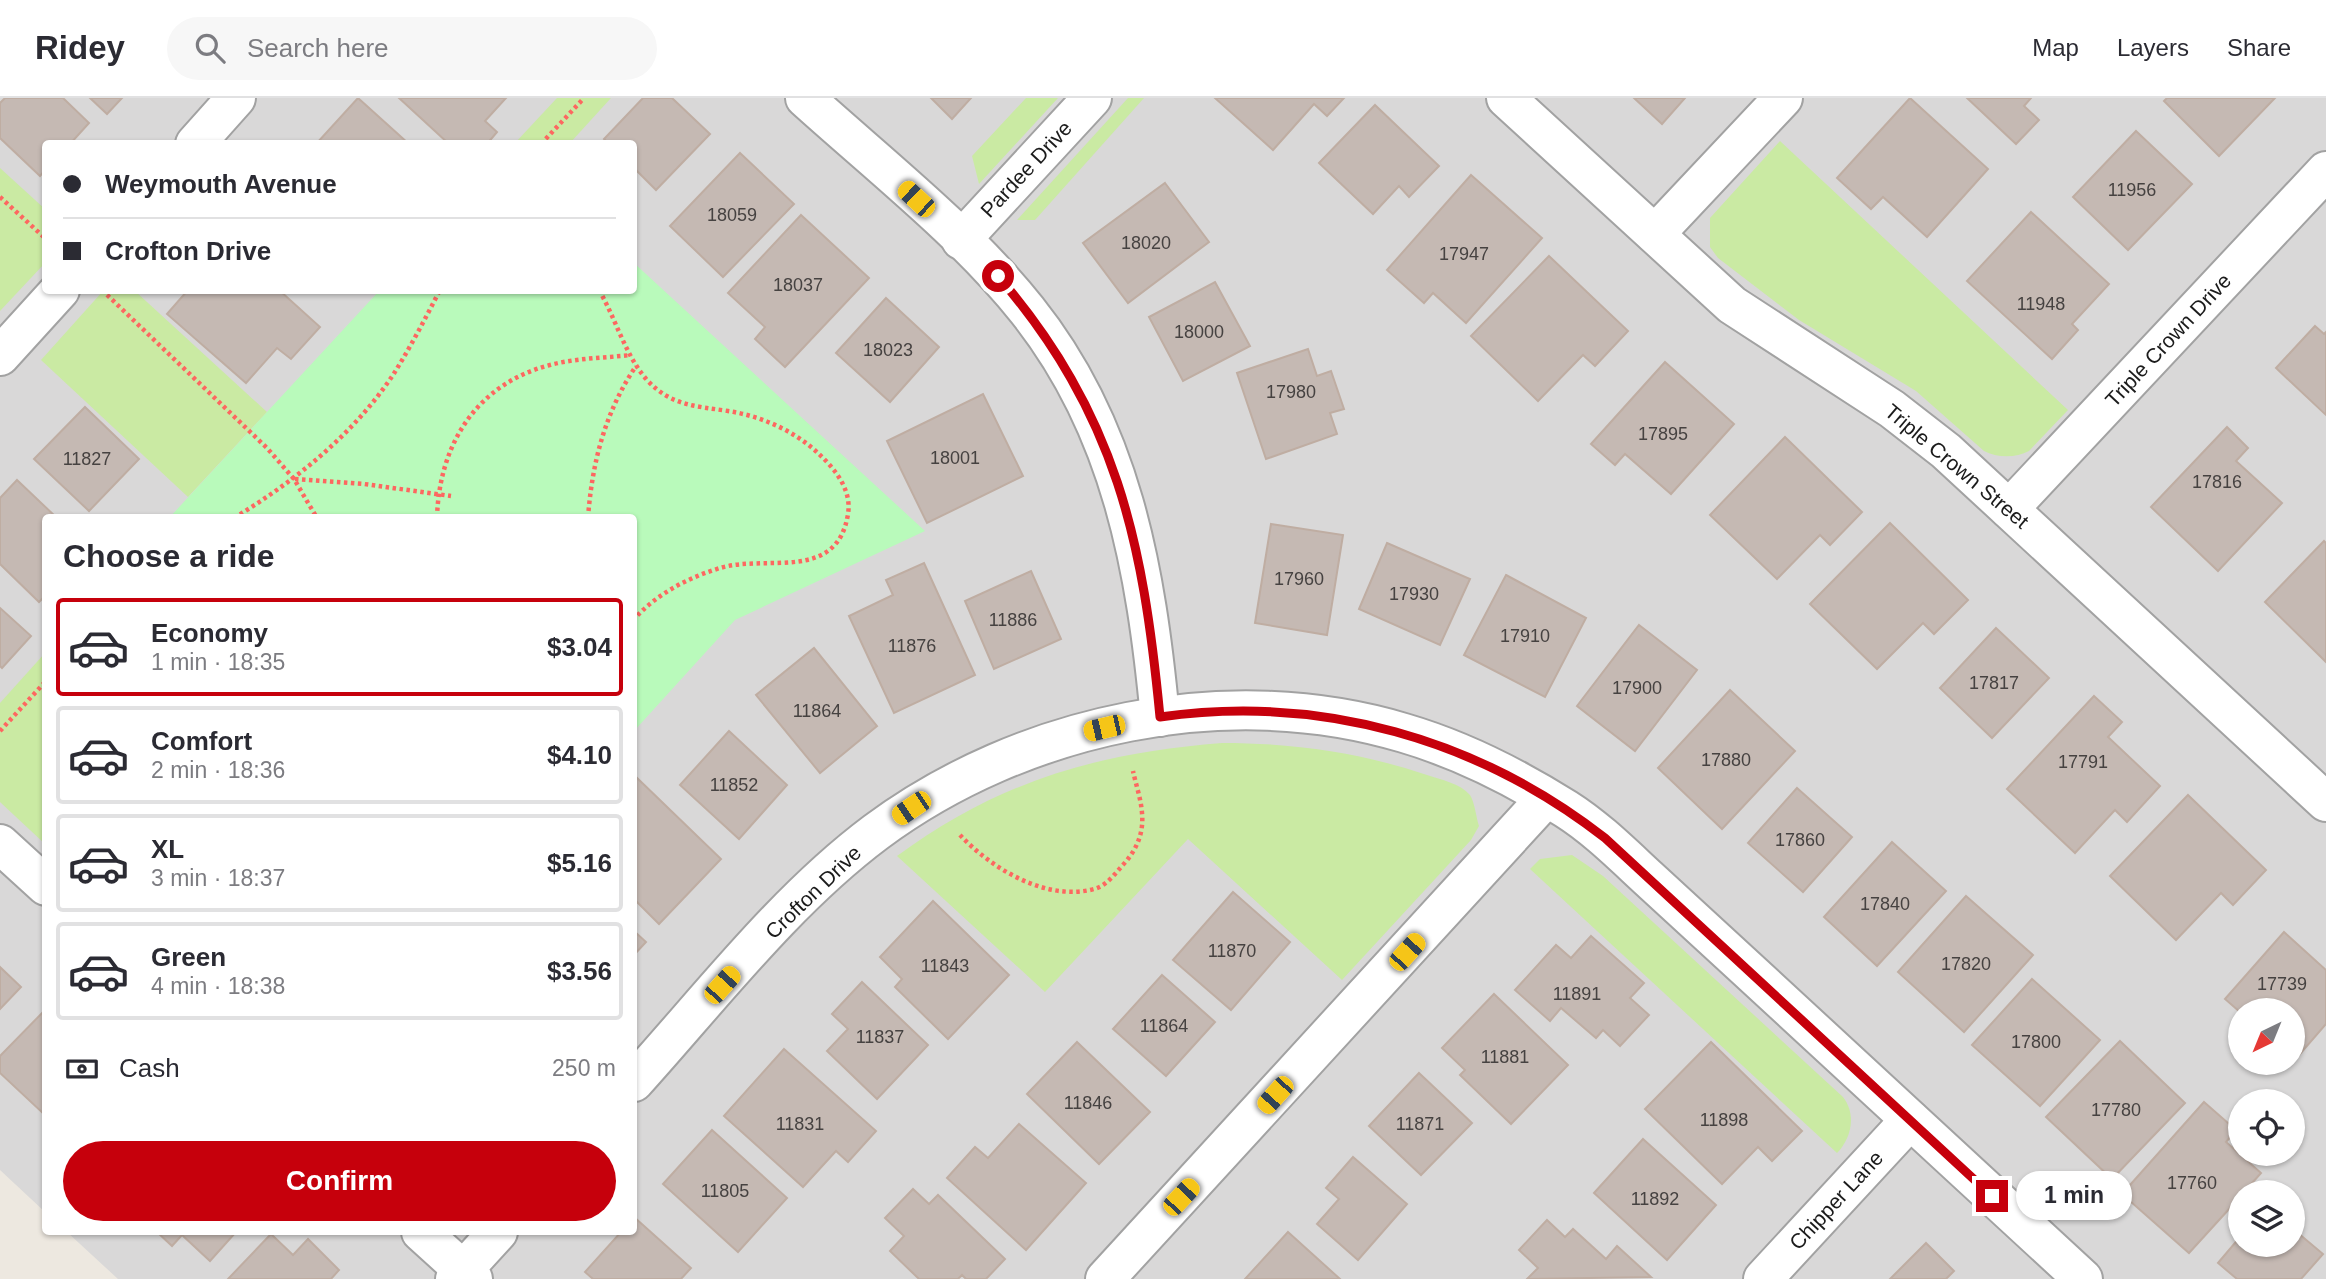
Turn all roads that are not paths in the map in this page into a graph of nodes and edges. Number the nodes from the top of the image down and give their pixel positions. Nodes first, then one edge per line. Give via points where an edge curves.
1 (236, 98) edge
2 (806, 98) edge
3 (1092, 98) edge
4 (1506, 98) edge
5 (1783, 98) edge
6 (199, 140) edge
7 (2326, 170) edge
8 (1655, 234) junction
9 (961, 240) junction
10 (56, 294) edge
11 (0, 356) edge
12 (2009, 509) junction
13 (1160, 717) junction
14 (1546, 798) junction
15 (2326, 802) edge
16 (0, 844) edge
17 (42, 882) edge
18 (637, 1079) edge
19 (1910, 1120) junction
20 (424, 1235) edge
21 (496, 1235) edge
22 (464, 1276) edge
23 (1105, 1279) edge
24 (1763, 1279) edge
25 (2083, 1279) edge

1 - 6 street
2 - 9 street
3 - 9 street, Pardee Drive
4 - 8 street, Triple Crown Street
5 - 8 street
7 - 12 street, Triple Crown Drive
8 - 12 street, Triple Crown Street via 1732,305 1917,427
9 - 13 street via 1028,312 1052,346 1115,468 1140,558
10 - 11 street
12 - 15 street, Triple Crown Street
13 - 14 street, Crofton Drive via 1276,710 1362,723 1476,759
13 - 18 street, Crofton Drive via 1083,732 1004,759 944,788 881,828 811,887
14 - 19 street, Crofton Drive via 1605,838
14 - 23 street
16 - 17 street
19 - 24 street, Chipper Lane
19 - 25 street, Crofton Drive
20 - 22 street
21 - 22 street

